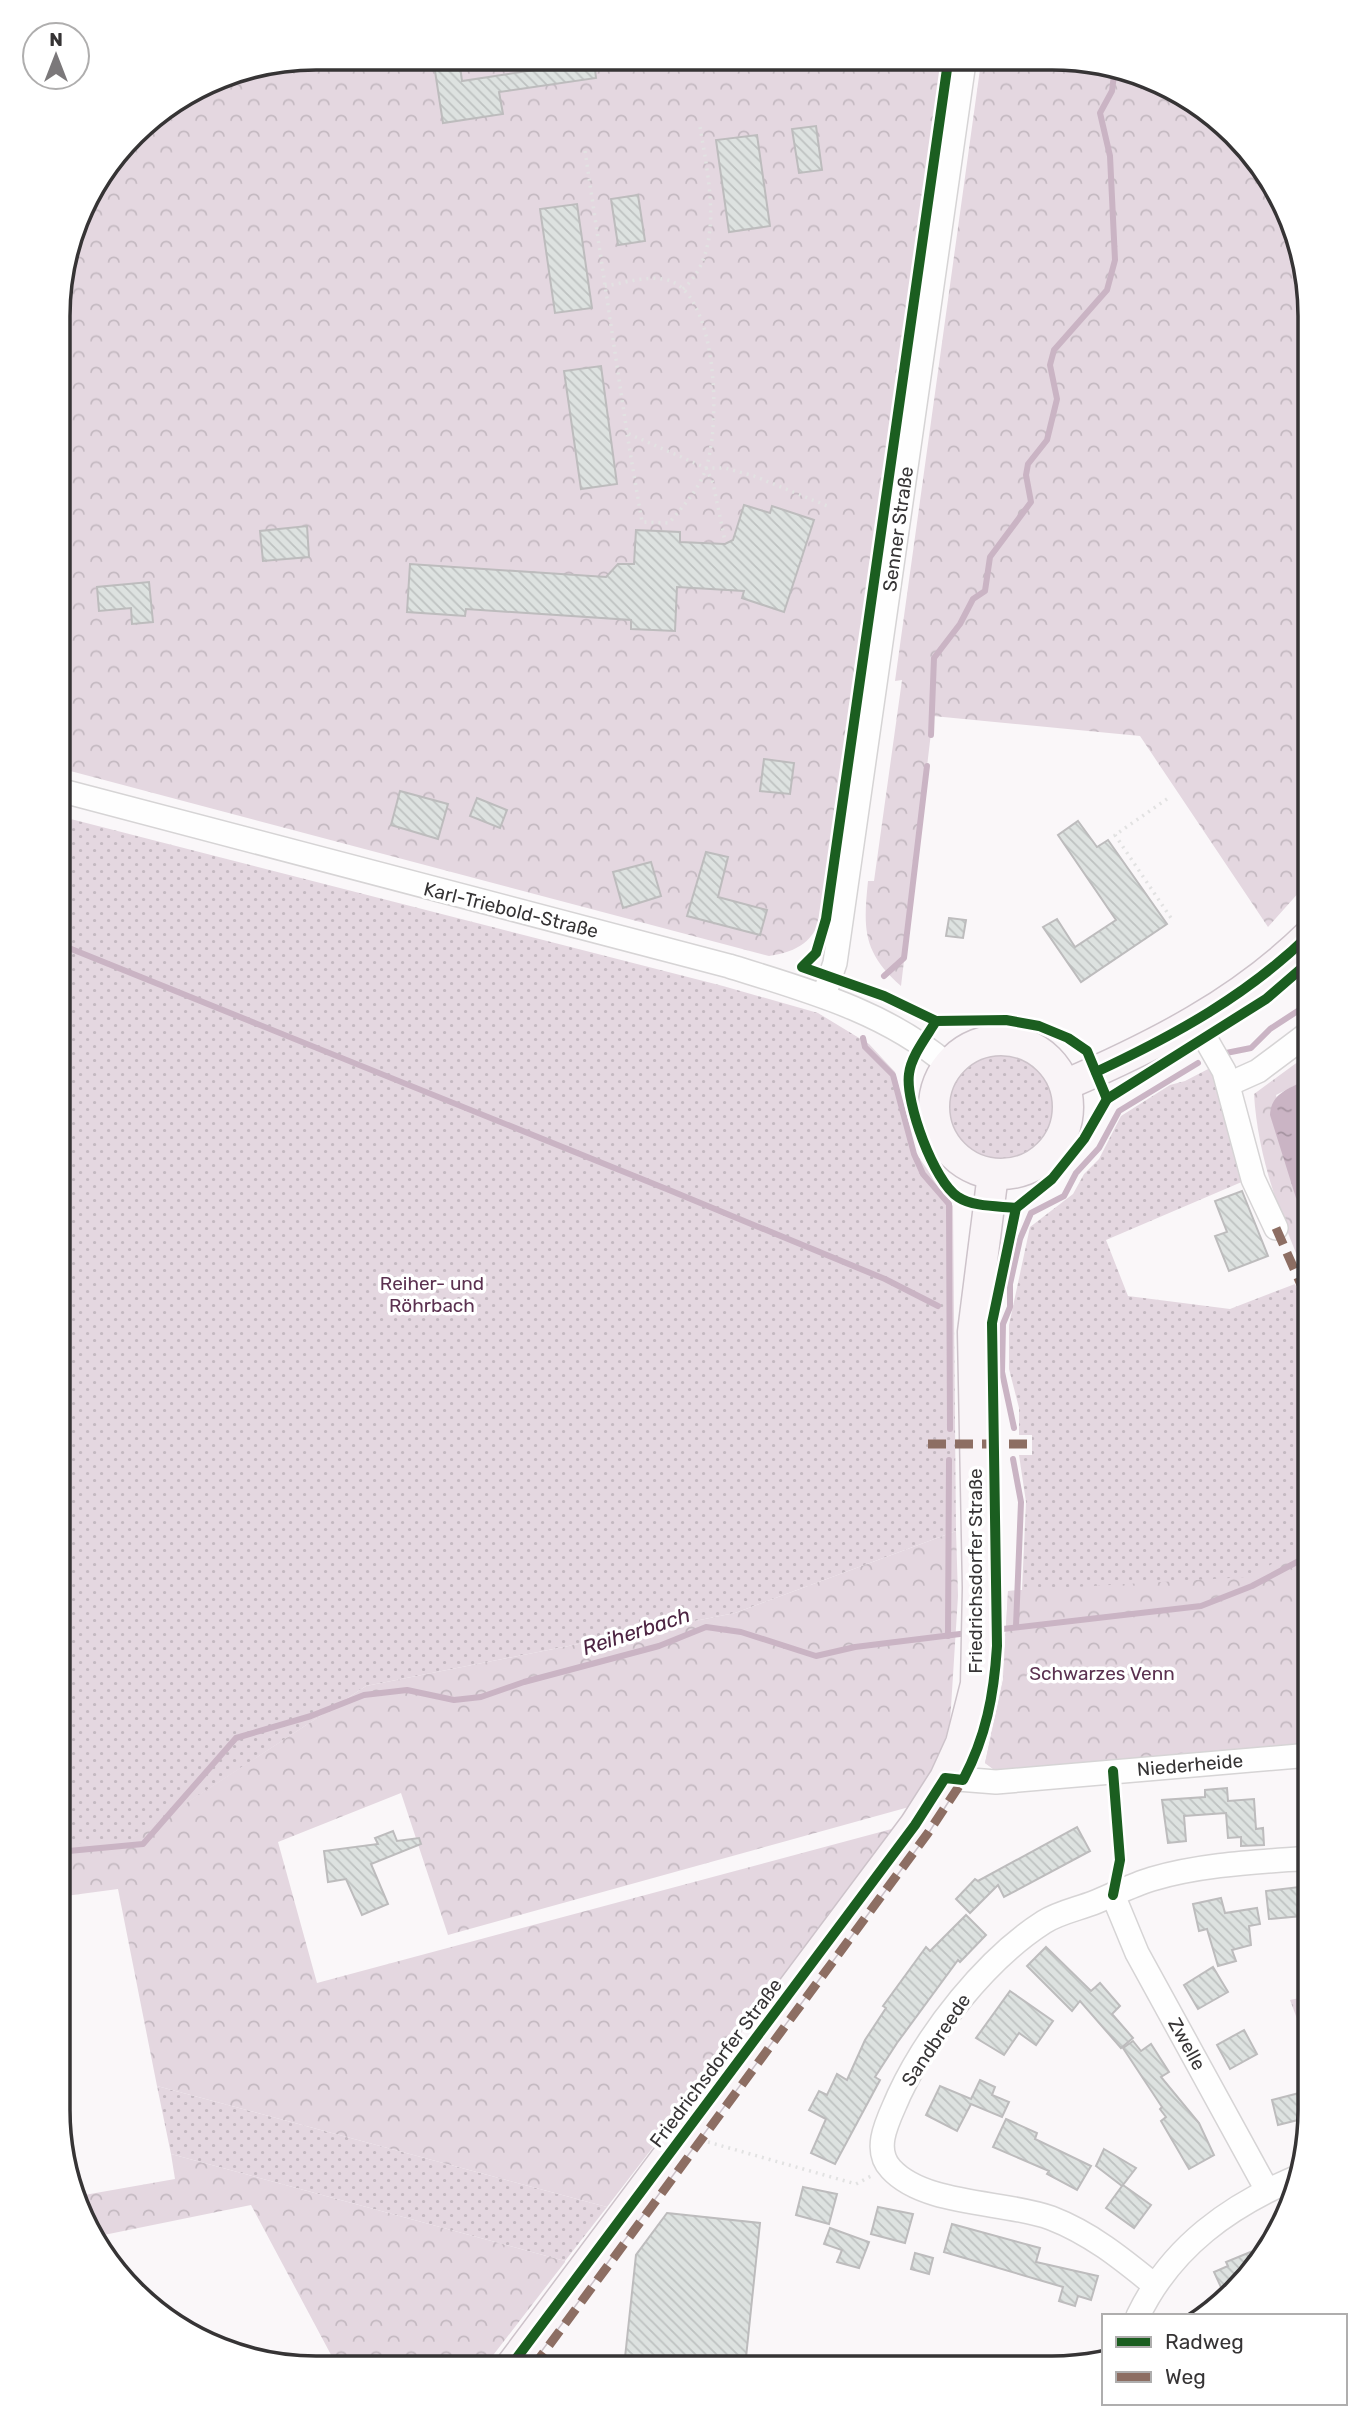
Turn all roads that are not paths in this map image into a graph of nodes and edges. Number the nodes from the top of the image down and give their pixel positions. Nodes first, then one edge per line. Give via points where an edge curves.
1 (963, 70) edge
2 (70, 793) edge
3 (1298, 945) edge
4 (824, 995) junction
5 (1196, 1022) junction
6 (1298, 1041) edge
7 (948, 1065) junction
8 (1229, 1084) junction
9 (1065, 1085) junction
10 (993, 1174) junction
11 (1276, 1228) dead end
12 (1297, 1756) edge
13 (945, 1778) junction
14 (1297, 1859) edge
15 (1113, 1895) junction
16 (1288, 2181) edge
17 (1267, 2190) junction
18 (1153, 2284) junction
19 (1139, 2314) edge
20 (518, 2356) edge

1 - 4 street, Senner Straße via 835,963
2 - 4 street, Karl-Triebold-Straße
3 - 5 main road
4 - 7 street, Karl-Triebold-Straße via 901,1032
5 - 8 street
5 - 9 main road
6 - 8 street via 1258,1071
7 - 9 main road via 976,1044 997,1039 1019,1041 1040,1051
7 - 10 main road via 934,1101 937,1128 951,1153
8 - 11 street via 1253,1179
9 - 10 main road via 1069,1112 1051,1153 1016,1173
10 - 13 main road, Friedrichsdorfer Straße via 973,1332 976,1685 969,1718
12 - 13 street, Niederheide via 996,1783
13 - 20 main road, Friedrichsdorfer Straße via 915,1825
14 - 15 street, Sandbreede via 1152,1879
15 - 17 street, Zwelle via 1137,1953
15 - 18 street, Sandbreede via 1045,1921 1000,1956 970,1989 904,2086 883,2131 882,2149 888,2167 901,2179 924,2189 1049,2217 1103,2244
16 - 17 street
17 - 18 street via 1224,2214 1177,2255
18 - 19 street

